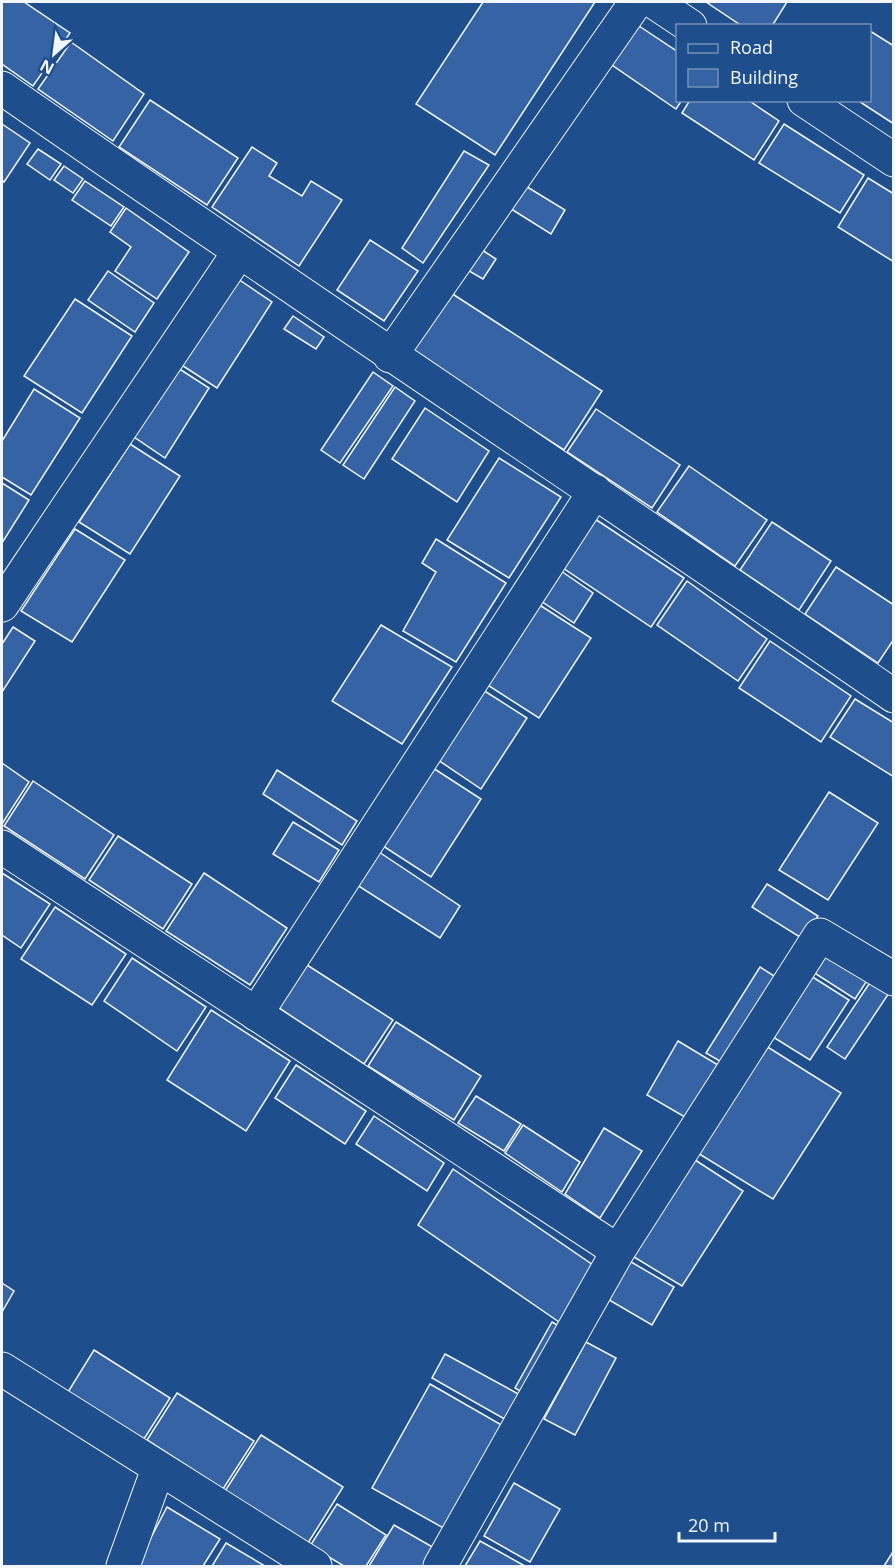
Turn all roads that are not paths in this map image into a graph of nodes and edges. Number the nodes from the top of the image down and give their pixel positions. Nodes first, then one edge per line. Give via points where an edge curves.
1 (636, 2) edge
2 (654, 2) edge
3 (687, 24) edge
4 (2, 88) edge
5 (807, 102) edge
6 (894, 160) edge
7 (239, 252) junction
8 (390, 356) junction
9 (595, 491) junction
10 (2, 604) edge
11 (894, 696) edge
12 (2, 846) edge
13 (894, 979) edge
14 (256, 1014) junction
15 (618, 1251) junction
16 (2, 1369) edge
17 (158, 1470) junction
18 (123, 1566) edge
19 (315, 1566) edge
20 (440, 1566) edge

1 - 8 street
2 - 3 street
4 - 7 street
5 - 6 street
7 - 8 street
7 - 10 street
8 - 9 street
9 - 11 street
9 - 14 street
12 - 14 street
13 - 15 street via 820,935
14 - 15 street
15 - 20 street
16 - 17 street
17 - 18 street
17 - 19 street

